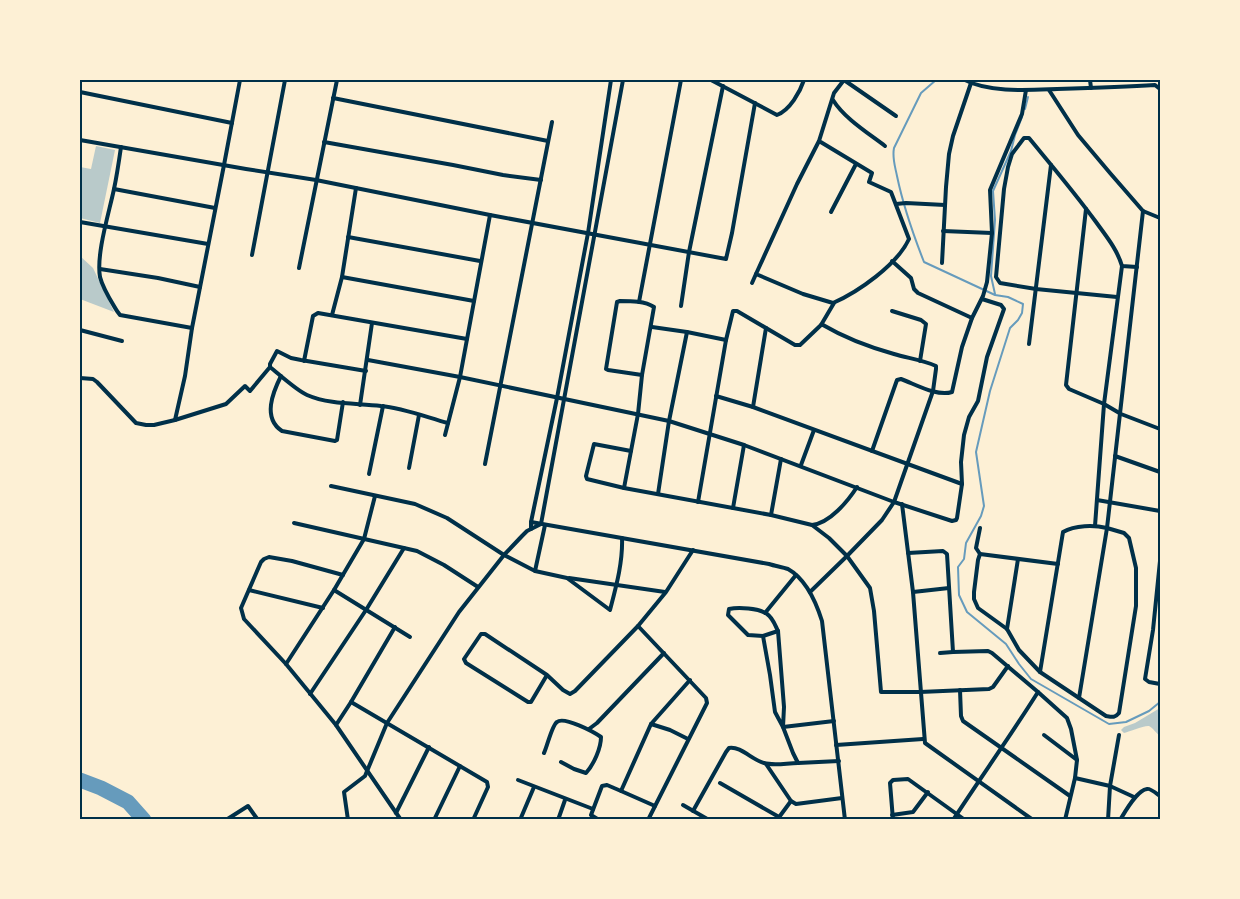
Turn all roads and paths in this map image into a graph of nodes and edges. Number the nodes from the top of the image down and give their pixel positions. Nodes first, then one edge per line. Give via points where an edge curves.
1 (238, 80) edge
2 (285, 80) edge
3 (337, 80) edge
4 (611, 80) edge
5 (623, 80) edge
6 (681, 80) edge
7 (711, 80) edge
8 (804, 80) edge
9 (844, 80) edge
10 (965, 80) edge
11 (1090, 80) edge
12 (1155, 82) edge
13 (971, 83) junction
14 (723, 86) junction
15 (1091, 88) junction
16 (1049, 89) junction
17 (1161, 89) edge
18 (1026, 90) junction
19 (80, 92) edge
20 (333, 98) junction
21 (832, 100) junction
22 (755, 103) junction
23 (896, 116) dead end
24 (552, 122) dead end
25 (232, 123) junction
26 (80, 140) edge
27 (548, 141) junction
28 (819, 141) junction
29 (324, 142) junction
30 (885, 146) dead end
31 (121, 147) junction
32 (856, 164) junction
33 (224, 165) junction
34 (1051, 165) junction
35 (267, 172) junction
36 (316, 180) junction
37 (541, 180) junction
38 (356, 188) junction
39 (114, 189) junction
40 (901, 203) junction
41 (945, 205) junction
42 (215, 208) junction
43 (1086, 209) junction
44 (1143, 211) junction
45 (831, 212) dead end
46 (490, 215) junction
47 (1161, 218) edge
48 (80, 222) edge
49 (533, 223) junction
50 (105, 226) junction
51 (943, 231) junction
52 (588, 233) junction
53 (992, 233) junction
54 (595, 234) junction
55 (348, 237) junction
56 (208, 244) junction
57 (650, 245) junction
58 (689, 252) junction
59 (252, 255) dead end
60 (480, 261) junction
61 (892, 261) junction
62 (942, 263) dead end
63 (1122, 266) junction
64 (1137, 267) junction
65 (299, 268) dead end
66 (100, 269) junction
67 (756, 274) junction
68 (342, 277) junction
69 (752, 283) dead end
70 (200, 287) junction
71 (1036, 289) junction
72 (1076, 293) junction
73 (983, 296) junction
74 (1117, 297) junction
75 (474, 301) junction
76 (639, 302) junction
77 (834, 303) junction
78 (681, 306) dead end
79 (892, 311) dead end
80 (332, 315) junction
81 (972, 318) junction
82 (372, 323) junction
83 (821, 326) junction
84 (652, 327) junction
85 (192, 328) junction
86 (766, 328) junction
87 (80, 330) edge
88 (687, 332) junction
89 (467, 339) junction
90 (726, 340) junction
91 (122, 341) dead end
92 (1029, 344) dead end
93 (368, 360) junction
94 (304, 361) junction
95 (920, 362) junction
96 (270, 367) junction
97 (366, 370) junction
98 (281, 375) junction
99 (642, 375) junction
100 (460, 377) junction
101 (80, 378) edge
102 (500, 386) junction
103 (933, 391) junction
104 (716, 396) junction
105 (557, 398) junction
106 (564, 399) junction
107 (344, 402) junction
108 (1104, 404) junction
109 (360, 405) junction
110 (383, 406) junction
111 (753, 407) junction
112 (638, 414) junction
113 (1121, 414) junction
114 (419, 415) junction
115 (175, 420) junction
116 (669, 421) junction
117 (448, 423) junction
118 (1161, 429) edge
119 (814, 430) junction
120 (709, 434) junction
121 (445, 435) dead end
122 (744, 445) junction
123 (631, 451) junction
124 (872, 451) junction
125 (1115, 456) junction
126 (781, 459) junction
127 (485, 464) dead end
128 (907, 464) junction
129 (801, 465) junction
130 (409, 468) dead end
131 (1161, 472) edge
132 (369, 474) dead end
133 (962, 484) junction
134 (331, 486) dead end
135 (857, 487) junction
136 (624, 488) junction
137 (658, 494) junction
138 (375, 496) junction
139 (1097, 500) junction
140 (698, 502) junction
141 (894, 502) junction
142 (1110, 502) junction
143 (903, 504) junction
144 (733, 508) junction
145 (1161, 511) edge
146 (771, 515) junction
147 (531, 522) junction
148 (294, 523) dead end
149 (543, 524) junction
150 (812, 525) junction
151 (1095, 525) junction
152 (980, 528) dead end
153 (1107, 528) junction
154 (531, 529) junction
155 (622, 538) junction
156 (364, 539) junction
157 (405, 548) junction
158 (693, 550) junction
159 (908, 553) junction
160 (980, 554) junction
161 (504, 555) junction
162 (847, 556) junction
163 (1018, 559) junction
164 (1161, 561) edge
165 (1058, 564) junction
166 (535, 571) junction
167 (796, 574) junction
168 (343, 575) junction
169 (567, 578) junction
170 (616, 585) junction
171 (478, 587) junction
172 (949, 588) junction
173 (249, 590) junction
174 (334, 590) junction
175 (810, 591) junction
176 (666, 592) junction
177 (913, 592) junction
178 (323, 608) junction
179 (366, 610) junction
180 (765, 613) junction
181 (639, 626) junction
182 (394, 627) junction
183 (1007, 629) junction
184 (778, 631) junction
185 (763, 636) junction
186 (410, 637) dead end
187 (953, 652) junction
188 (664, 653) junction
189 (940, 653) dead end
190 (286, 664) junction
191 (1008, 666) junction
192 (1040, 672) junction
193 (547, 675) junction
194 (690, 680) junction
195 (1161, 684) edge
196 (960, 690) junction
197 (920, 692) junction
198 (1038, 692) junction
199 (310, 694) junction
200 (1079, 698) junction
201 (351, 702) junction
202 (834, 721) junction
203 (387, 723) junction
204 (651, 724) junction
205 (336, 725) junction
206 (783, 727) junction
207 (589, 729) junction
208 (1044, 735) dead end
209 (1119, 735) dead end
210 (688, 739) junction
211 (923, 739) junction
212 (836, 745) junction
213 (429, 747) junction
214 (1002, 748) junction
215 (544, 753) dead end
216 (838, 760) junction
217 (1077, 760) junction
218 (561, 762) dead end
219 (798, 763) junction
220 (766, 764) junction
221 (460, 766) junction
222 (368, 770) junction
223 (1075, 778) junction
224 (518, 780) dead end
225 (978, 781) junction
226 (720, 783) dead end
227 (1110, 786) junction
228 (534, 787) junction
229 (621, 791) junction
230 (928, 792) junction
231 (1070, 796) junction
232 (1161, 796) edge
233 (1134, 797) junction
234 (842, 798) junction
235 (565, 800) junction
236 (791, 801) junction
237 (655, 806) junction
238 (683, 806) dead end
239 (592, 809) junction
240 (693, 811) junction
241 (396, 813) junction
242 (957, 814) junction
243 (892, 817) edge
244 (778, 818) edge
245 (226, 819) edge
246 (258, 819) edge
247 (348, 819) edge
248 (401, 819) edge
249 (434, 819) edge
250 (474, 819) edge
251 (520, 819) edge
252 (558, 819) edge
253 (599, 819) edge
254 (648, 819) edge
255 (709, 819) edge
256 (844, 819) edge
257 (953, 819) edge
258 (965, 819) edge
259 (1033, 819) edge
260 (1065, 819) edge
261 (1108, 819) edge
262 (1120, 819) edge

1 - 25 street
2 - 35 street
3 - 20 street
4 - 52 street
5 - 54 street
6 - 57 street
7 - 14 street
8 - 22 street via 780,115
9 - 21 street
9 - 23 street
10 - 13 street
11 - 15 street
12 - 15 street
12 - 17 street
13 - 18 street
13 - 41 street via 953,136
14 - 22 street
14 - 58 street
15 - 16 street
16 - 18 street
16 - 44 street via 1078,135
18 - 53 street via 1022,114 990,190
19 - 25 street
20 - 27 street
20 - 29 street
21 - 28 street
21 - 30 street
22 - 58 street via 727,259
24 - 27 street
25 - 33 street
26 - 31 street
27 - 37 street
28 - 32 street
28 - 67 street
29 - 36 street
29 - 37 street
31 - 33 street
31 - 39 street
32 - 40 street via 873,173 869,182 891,192
32 - 45 street
33 - 35 street
33 - 42 street
34 - 43 street
34 - 71 street
34 - 71 street via 1029,138 1024,138 1010,161 1004,189 996,277 1000,283
35 - 36 street
35 - 59 street
36 - 38 street
36 - 65 street
37 - 49 street
38 - 46 street
38 - 55 street
39 - 42 street
39 - 50 street
40 - 41 street
40 - 61 street via 909,240
41 - 51 street
42 - 56 street
43 - 63 street via 1113,246
43 - 72 street
44 - 47 street
44 - 64 street
46 - 49 street
46 - 60 street
48 - 50 street
49 - 52 street
49 - 102 street
50 - 56 street
50 - 66 street
51 - 53 street
51 - 62 street
52 - 54 street
52 - 105 street
53 - 73 street
54 - 57 street
54 - 106 street
55 - 60 street
55 - 68 street
56 - 70 street
57 - 58 street
57 - 76 street
58 - 78 street
60 - 75 street
61 - 77 street via 879,275
61 - 81 street via 911,278 918,293
63 - 64 street
63 - 74 street
64 - 113 street
66 - 70 street
66 - 85 street via 103,286 121,315
67 - 69 street
67 - 77 street
68 - 75 street
68 - 80 street
70 - 85 street
71 - 72 street
71 - 92 street
72 - 74 street
72 - 108 street via 1066,385
73 - 81 street
73 - 133 street via 1004,309 987,357 978,401 964,435
74 - 108 street
75 - 89 street
76 - 84 street via 654,306
76 - 99 street via 617,302 606,367
77 - 83 street
79 - 95 street via 926,324
80 - 82 street
80 - 94 street via 314,314
81 - 103 street via 952,392
82 - 89 street
82 - 93 street
83 - 86 street via 800,345
83 - 95 street
84 - 88 street
84 - 99 street
85 - 115 street
86 - 90 street via 734,310
86 - 111 street
87 - 91 street
88 - 90 street
88 - 116 street
89 - 100 street
90 - 104 street
93 - 97 street
93 - 100 street
94 - 96 street via 277,351
94 - 97 street
95 - 103 street via 936,366
96 - 98 street
96 - 115 street via 250,391 245,386 226,404
97 - 109 street
98 - 107 street via 308,395
98 - 107 street via 271,409 276,426 282,431 337,440
99 - 112 street
100 - 102 street
100 - 117 street
101 - 115 street via 97,382 136,423 154,425
102 - 105 street
102 - 127 street
103 - 124 street via 897,380
103 - 128 street
104 - 111 street
104 - 120 street
105 - 106 street
105 - 147 street
106 - 112 street
106 - 149 street
107 - 109 street
108 - 113 street
108 - 139 street
109 - 110 street
110 - 114 street
110 - 132 street
111 - 119 street
112 - 116 street
112 - 123 street
113 - 118 street
113 - 125 street
114 - 117 street
114 - 130 street
116 - 120 street
116 - 137 street
117 - 121 street
119 - 124 street
119 - 129 street
120 - 122 street
120 - 140 street
122 - 126 street
122 - 144 street
123 - 136 street
123 - 136 street via 594,444 586,476
124 - 128 street
125 - 131 street
125 - 142 street
126 - 129 street
126 - 146 street
128 - 133 street
128 - 141 street
129 - 135 street
133 - 143 street via 954,521
134 - 138 street
135 - 141 street
135 - 150 street via 834,513
136 - 137 street
137 - 140 street
138 - 156 street
138 - 161 street via 414,504 447,518
139 - 142 street
139 - 151 street
140 - 144 street
141 - 143 street
141 - 162 street
142 - 145 street
142 - 153 street
143 - 159 street
144 - 146 street
146 - 150 street
147 - 149 street
147 - 154 street
148 - 156 street
149 - 154 street
149 - 155 street
149 - 166 street
150 - 162 street
151 - 153 street
151 - 165 street via 1063,532
152 - 160 street via 976,548
153 - 200 street
153 - 200 street via 1129,538 1136,568 1137,606 1119,713 1106,716
154 - 161 street
155 - 158 street
155 - 170 street
156 - 157 street
156 - 168 street
157 - 171 street via 444,565
157 - 179 street
158 - 167 street via 769,564
158 - 176 street
159 - 172 street via 945,551
159 - 177 street
160 - 163 street
160 - 183 street via 974,599 978,608
161 - 166 street
161 - 171 street
162 - 175 street
162 - 197 street via 870,588 880,692
163 - 165 street
163 - 183 street
164 - 195 street via 1145,679
165 - 192 street
166 - 169 street
167 - 175 street
167 - 180 street
168 - 173 street via 269,557 261,562
168 - 174 street
169 - 170 street
169 - 170 street via 609,610
170 - 176 street
171 - 203 street
172 - 177 street
172 - 187 street
173 - 178 street
173 - 190 street via 241,608 244,619
174 - 178 street
174 - 179 street
175 - 202 street via 822,621
176 - 181 street
177 - 197 street
178 - 190 street
179 - 182 street
179 - 199 street
180 - 184 street
180 - 185 street via 737,608 729,609 728,615 748,635
181 - 188 street
181 - 193 street via 570,694
182 - 186 street
182 - 201 street
183 - 192 street via 1019,650
184 - 185 street
184 - 206 street
185 - 206 street via 775,712
187 - 189 street
187 - 191 street via 988,651
188 - 194 street
188 - 207 street
190 - 199 street
191 - 196 street via 992,688
191 - 198 street
192 - 200 street
193 - 193 street via 485,634 481,634 464,660 527,702 531,702
194 - 204 street
194 - 210 street via 707,703
196 - 197 street
196 - 214 street via 963,720
197 - 211 street
198 - 214 street
198 - 217 street via 1067,718
199 - 205 street
201 - 203 street
201 - 205 street
202 - 206 street
202 - 212 street
203 - 213 street
203 - 222 street
204 - 210 street
204 - 229 street
205 - 222 street
206 - 219 street
207 - 215 street via 564,720 556,722
207 - 218 street via 602,739 589,769 586,772
208 - 217 street
209 - 227 street
210 - 237 street
211 - 212 street
211 - 225 street
212 - 216 street
213 - 221 street
213 - 241 street
214 - 225 street
214 - 231 street
216 - 219 street
216 - 234 street
217 - 223 street
219 - 220 street
220 - 236 street
220 - 240 street via 735,747 729,748
221 - 249 street
221 - 250 street via 488,783
222 - 241 street
222 - 247 street via 344,793
223 - 227 street
223 - 231 street
224 - 228 street
225 - 242 street
225 - 259 street
226 - 244 street
227 - 233 street
227 - 261 street
228 - 235 street
228 - 251 street
229 - 237 street
229 - 239 street via 602,786
230 - 242 street
230 - 243 street via 913,812
230 - 243 street via 908,779 891,781
231 - 260 street
232 - 233 street via 1146,789
233 - 262 street
234 - 236 street via 796,804
234 - 256 street
235 - 239 street
235 - 252 street
236 - 244 street
237 - 254 street
238 - 240 street
239 - 253 street via 591,815
240 - 255 street
241 - 248 street
242 - 257 street
242 - 258 street
245 - 246 street via 247,806

